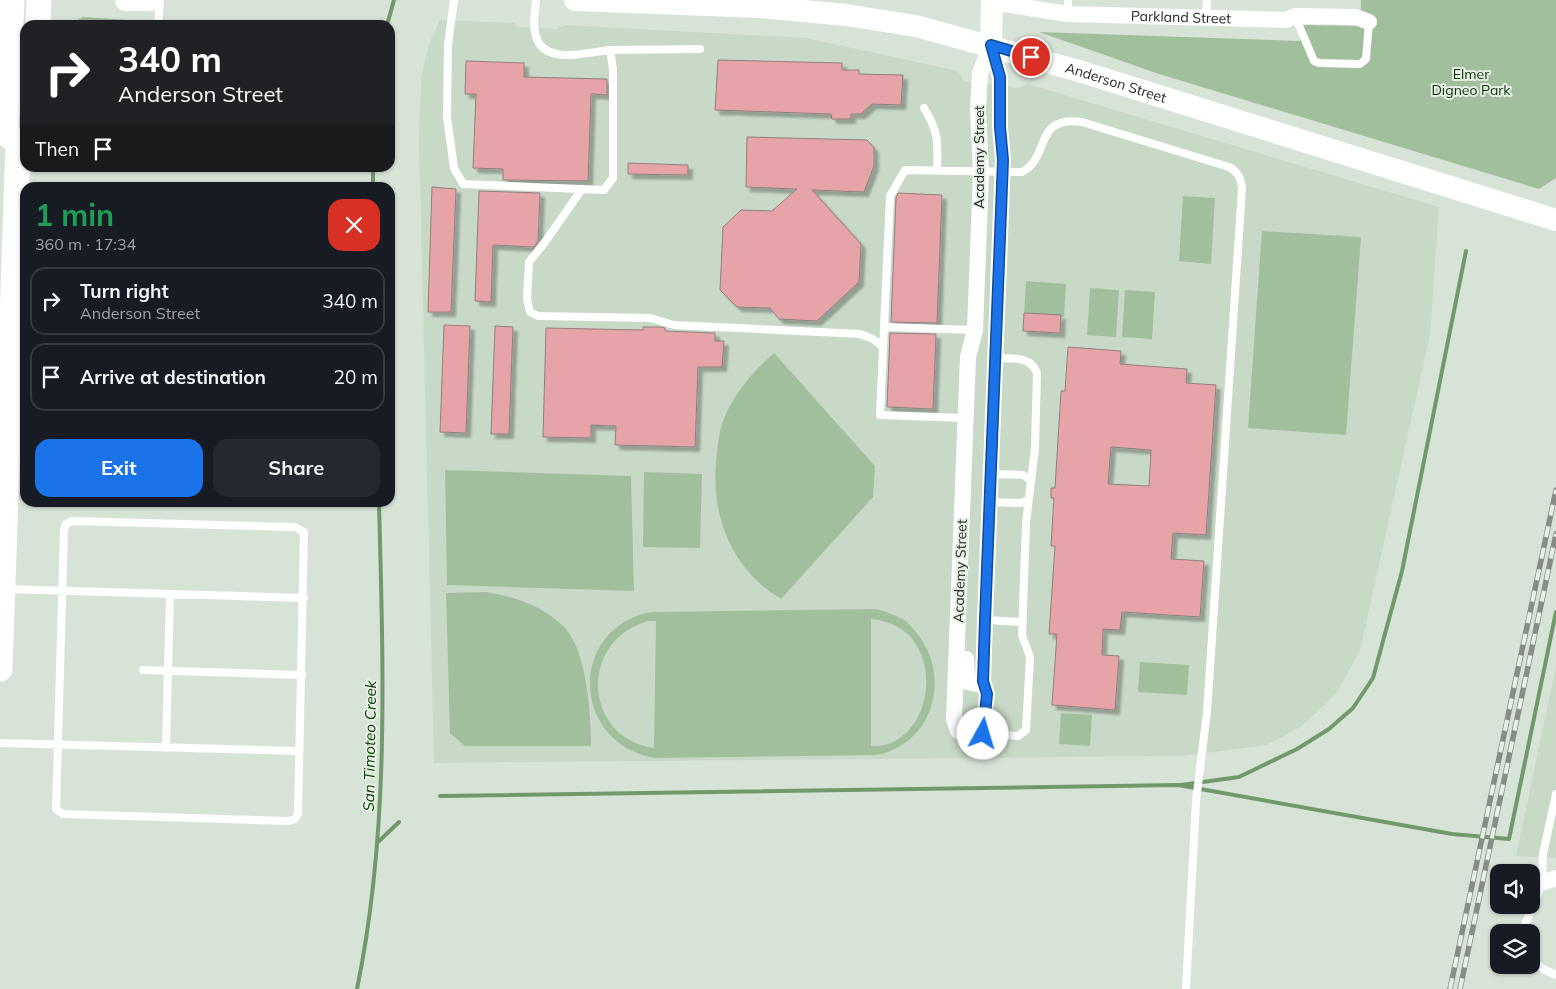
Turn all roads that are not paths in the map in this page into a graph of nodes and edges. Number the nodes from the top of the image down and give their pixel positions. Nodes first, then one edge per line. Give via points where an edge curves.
1 (12, 0) edge
2 (39, 0) edge
3 (126, 0) edge
4 (149, 0) edge
5 (160, 0) edge
6 (454, 0) edge
7 (536, 0) edge
8 (575, 0) edge
9 (1207, 0) edge
10 (614, 1) edge
11 (992, 1) edge
12 (1068, 7) edge
13 (1295, 16) junction
14 (1206, 18) junction
15 (38, 20) edge
16 (158, 20) edge
17 (1369, 22) joint
18 (991, 45) junction
19 (700, 49) dead end
20 (610, 50) junction
21 (924, 108) dead end
22 (4, 109) edge
23 (14, 142) edge
24 (937, 171) junction
25 (981, 173) junction
26 (1002, 173) junction
27 (582, 189) junction
28 (1547, 218) edge
29 (20, 255) edge
30 (884, 327) junction
31 (975, 330) junction
32 (883, 347) junction
33 (995, 358) junction
34 (17, 404) edge
35 (966, 418) junction
36 (990, 474) junction
37 (1030, 478) junction
38 (1028, 500) junction
39 (989, 502) junction
40 (62, 591) junction
41 (170, 594) junction
42 (2, 595) edge
43 (304, 598) junction
44 (985, 620) junction
45 (1023, 622) junction
46 (1, 631) edge
47 (0, 669) edge
48 (143, 670) dead end
49 (168, 671) junction
50 (302, 675) junction
51 (983, 681) junction
52 (983, 734) junction
53 (0, 743) edge
54 (58, 744) junction
55 (166, 748) junction
56 (299, 751) junction
57 (1556, 794) edge
58 (1549, 881) edge
59 (1526, 924) edge
60 (1540, 967) edge
61 (1556, 976) edge
62 (1186, 989) edge

1 - 22 main road
2 - 15 main road
3 - 4 main road
5 - 16 lane
6 - 27 lane via 448,45 447,117 454,168 464,184
7 - 20 lane via 537,40 546,52 560,55
8 - 10 main road, Anderson Street
9 - 14 lane
10 - 18 main road, Anderson Street via 761,7 846,15 916,26
11 - 12 street, Parkland Street
11 - 18 main road, Academy Street
12 - 14 street, Parkland Street
13 - 14 street, Parkland Street via 1286,20
13 - 17 street, Parkland Street via 1356,17
13 - 17 lane via 1314,61 1319,63 1360,64 1366,59
18 - 25 street, Academy Street via 980,73
18 - 26 street, Academy Street via 1000,77
18 - 28 main road, Anderson Street
19 - 20 lane
20 - 27 lane via 613,69 613,178 604,190
21 - 24 lane via 935,125
22 - 23 main road via 6,133
23 - 29 main road via 13,178
24 - 25 lane
24 - 30 lane via 905,170 890,196
25 - 26 lane
25 - 31 street, Academy Street
26 - 33 street, Academy Street
26 - 62 lane via 1026,170 1048,131 1056,123 1069,120 1229,167 1241,178 1228,414 1207,712 1196,801
27 - 32 lane via 529,262 527,299 530,312 538,316 650,318 674,325 860,334
29 - 34 main road via 15,352
30 - 31 lane
30 - 32 lane
31 - 35 street, Academy Street via 968,357
31 - 51 street, Academy Street via 978,358 965,678 971,684
32 - 35 lane via 880,415
33 - 36 street, Academy Street
33 - 37 lane via 1026,360 1034,363 1037,373 1035,448
34 - 42 main road
35 - 52 street, Academy Street via 954,719 958,731 971,736
36 - 37 lane
36 - 39 street, Academy Street
37 - 38 lane
38 - 39 lane via 1021,503
38 - 45 lane
39 - 44 street, Academy Street
40 - 41 lane
40 - 42 lane
40 - 43 lane via 64,530 72,521 294,527 304,532
40 - 54 lane
41 - 43 lane
41 - 49 lane
42 - 46 main road
43 - 50 lane
44 - 45 lane
44 - 51 street, Academy Street
45 - 52 lane via 1022,635 1030,657 1026,730 1018,736
46 - 47 main road
48 - 49 lane
49 - 50 lane
49 - 55 lane
50 - 56 lane
51 - 52 street, Academy Street via 987,694
53 - 54 lane
54 - 55 lane
54 - 56 lane via 56,809 63,814 278,821 295,819 298,814
55 - 56 lane
57 - 58 lane via 1543,854
58 - 59 lane
60 - 61 lane

